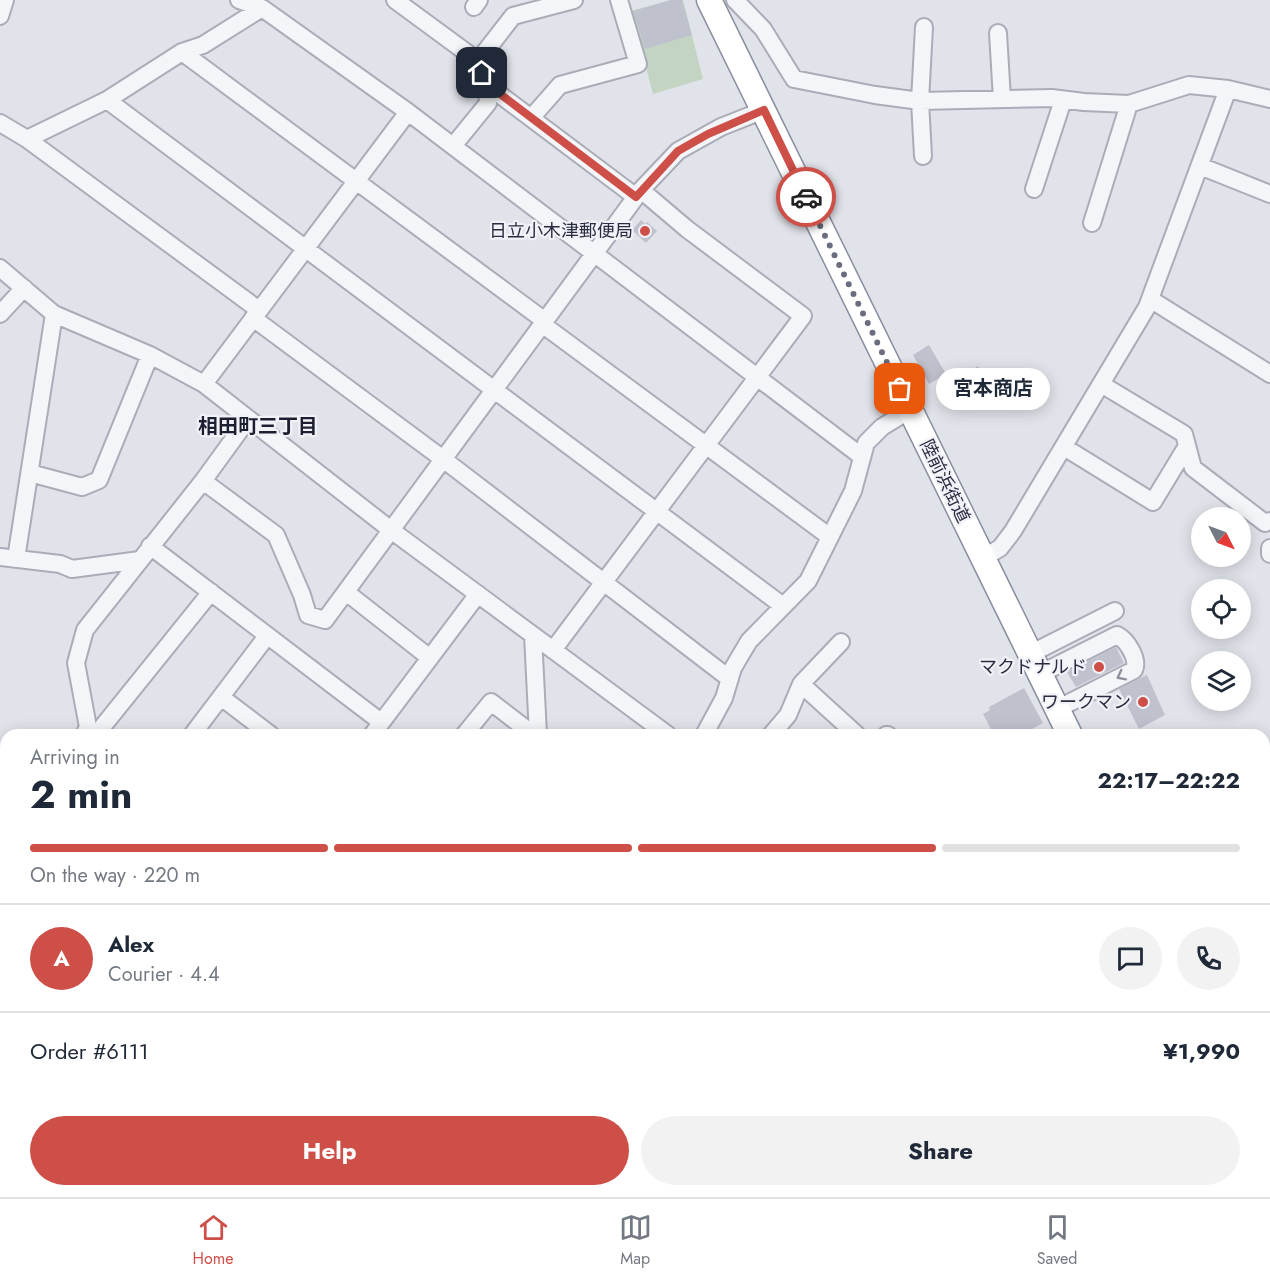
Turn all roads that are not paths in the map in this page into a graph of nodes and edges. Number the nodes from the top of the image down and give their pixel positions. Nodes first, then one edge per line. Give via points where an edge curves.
1 (4, 0) edge
2 (239, 0) edge
3 (395, 0) edge
4 (574, 0) edge
5 (619, 0) edge
6 (709, 0) edge
7 (735, 0) edge
8 (262, 8) junction
9 (0, 16) edge
10 (924, 27) dead end
11 (998, 33) dead end
12 (182, 52) junction
13 (478, 61) junction
14 (487, 84) junction
15 (1228, 89) junction
16 (1002, 99) junction
17 (1270, 99) edge
18 (107, 100) junction
19 (1063, 100) junction
20 (920, 101) junction
21 (1129, 104) junction
22 (764, 110) junction
23 (408, 112) junction
24 (532, 117) junction
25 (0, 123) edge
26 (27, 139) junction
27 (453, 146) junction
28 (923, 156) dead end
29 (1200, 166) junction
30 (357, 180) junction
31 (1034, 189) dead end
32 (638, 194) junction
33 (1270, 194) edge
34 (1092, 223) dead end
35 (306, 247) junction
36 (594, 254) junction
37 (0, 268) edge
38 (24, 288) junction
39 (1150, 299) junction
40 (0, 314) edge
41 (54, 314) junction
42 (256, 314) junction
43 (544, 322) junction
44 (150, 355) junction
45 (1270, 374) edge
46 (758, 378) junction
47 (204, 384) junction
48 (1101, 384) junction
49 (494, 390) junction
50 (910, 410) junction
51 (248, 419) junction
52 (706, 445) junction
53 (1187, 446) junction
54 (1064, 447) junction
55 (861, 456) junction
56 (443, 459) junction
57 (30, 473) junction
58 (203, 481) junction
59 (657, 512) junction
60 (1270, 521) edge
61 (391, 530) junction
62 (830, 537) junction
63 (150, 546) junction
64 (1270, 548) edge
65 (1270, 554) edge
66 (8, 558) edge
67 (983, 558) junction
68 (140, 560) junction
69 (604, 582) junction
70 (346, 591) junction
71 (211, 592) junction
72 (478, 594) junction
73 (783, 606) junction
74 (533, 635) junction
75 (1117, 635) junction
76 (267, 636) junction
77 (841, 642) dead end
78 (553, 650) junction
79 (430, 658) junction
80 (1035, 664) junction
81 (730, 679) junction
82 (801, 684) junction
83 (221, 697) junction
84 (1056, 706) junction
85 (85, 712) junction
86 (87, 729) edge
87 (108, 729) edge
88 (110, 729) edge
89 (197, 729) edge
90 (263, 729) edge
91 (377, 729) edge
92 (469, 729) edge
93 (528, 729) edge
94 (536, 729) edge
95 (660, 729) edge
96 (708, 729) edge
97 (776, 729) edge
98 (850, 729) edge
99 (1054, 729) edge
100 (1067, 729) edge

1 - 9 street
2 - 8 street
3 - 13 street
4 - 13 street via 513,16
5 - 24 street via 639,64 560,86
6 - 22 highway, 陸前浜街道
7 - 20 street via 763,29 794,79
8 - 12 street via 203,45
8 - 23 street
10 - 20 street
11 - 16 street
12 - 18 street
12 - 30 street
13 - 14 street
14 - 24 street
14 - 27 street via 488,103
15 - 17 street
15 - 21 street via 1189,85
15 - 29 street
16 - 19 street
16 - 20 street
18 - 26 street
18 - 35 street
19 - 21 street
19 - 31 street
20 - 28 street
21 - 34 street
22 - 32 street via 678,151
22 - 50 highway, 陸前浜街道
23 - 27 street
23 - 30 street
24 - 32 street
25 - 26 street
26 - 42 street
27 - 36 street
29 - 33 street
29 - 39 street
30 - 35 street
30 - 43 street
32 - 36 street
32 - 46 street via 803,316
35 - 42 street
35 - 49 street
36 - 43 street
36 - 46 street
37 - 38 street
38 - 40 street
38 - 41 street
39 - 45 street
39 - 48 street
41 - 44 street
41 - 57 street
42 - 47 street
42 - 56 street
43 - 49 street
43 - 52 street
44 - 47 street
44 - 57 street via 99,480 82,487
46 - 52 street
46 - 55 street
47 - 51 street
48 - 53 street via 1184,434
48 - 54 street
49 - 56 street
49 - 59 street
50 - 55 street via 872,435
50 - 67 highway, 陸前浜街道
51 - 58 street
51 - 61 street
52 - 59 street
52 - 62 street
53 - 54 street via 1153,502
53 - 60 street via 1193,468 1265,523
54 - 67 street via 1013,531 1000,548
55 - 62 street via 853,491
56 - 61 street
56 - 69 street
57 - 66 street
58 - 63 street
58 - 70 street via 276,535 308,615 325,620
59 - 69 street
59 - 73 street
61 - 70 street
61 - 72 street
62 - 73 street via 808,581
63 - 68 street
63 - 71 street
64 - 65 street
66 - 68 street via 72,569
67 - 80 highway, 陸前浜街道
68 - 85 street via 85,630 76,663
69 - 78 street
69 - 81 street
70 - 79 street
71 - 76 street
71 - 88 street
72 - 74 street
72 - 79 street
73 - 81 street via 748,641
74 - 78 street
74 - 94 street
75 - 80 street
75 - 80 street via 1111,613
75 -> 84 street via 1135,659 1134,670
76 - 83 street
76 - 91 street
77 - 82 street
78 - 95 street
79 - 91 street
80 - 84 highway, 陸前浜街道
81 - 96 street
82 - 97 street via 788,715
82 - 98 street
83 - 89 street
83 - 90 street
84 - 99 street
84 - 100 highway, 陸前浜街道
85 - 86 street
85 - 87 street
92 - 93 street via 492,702

